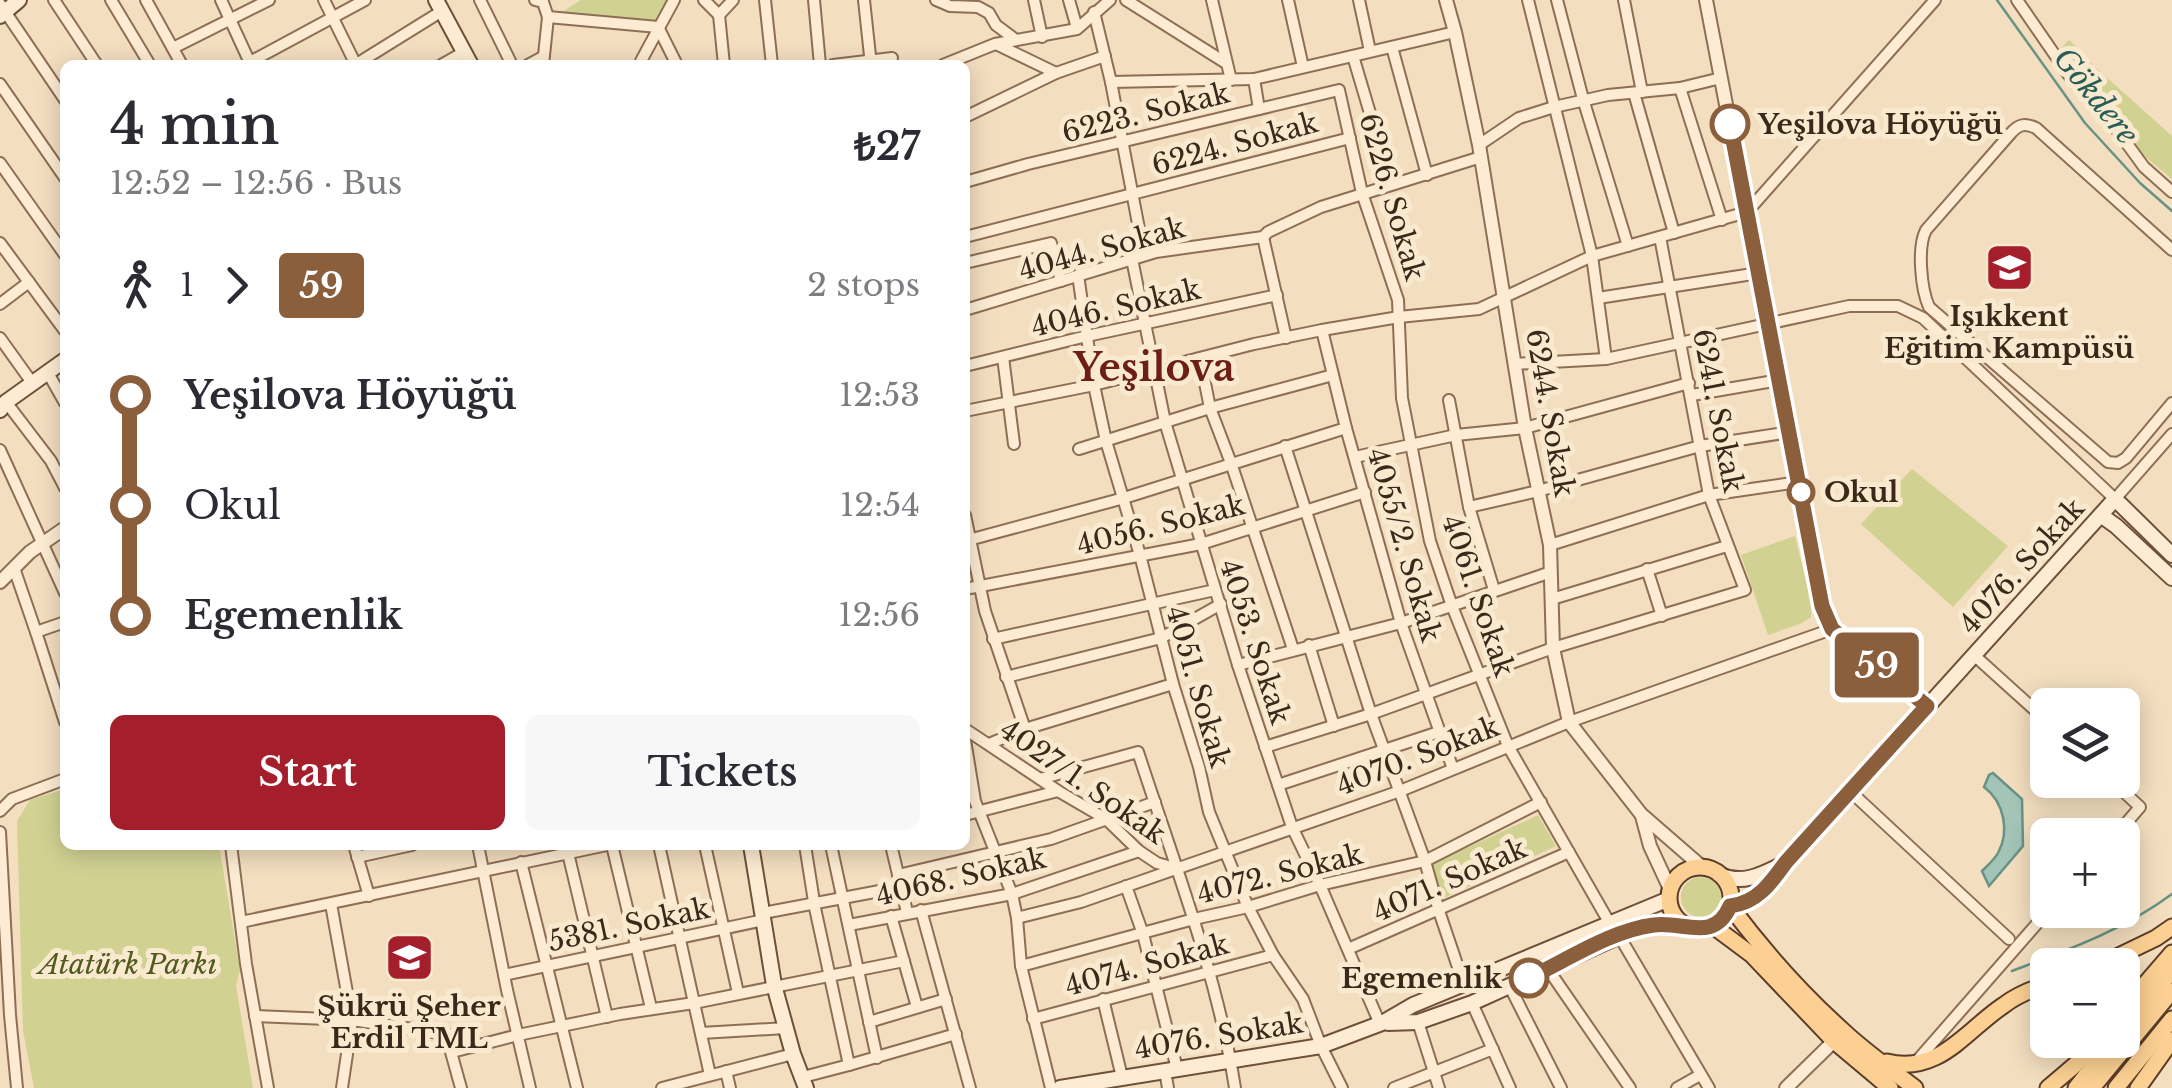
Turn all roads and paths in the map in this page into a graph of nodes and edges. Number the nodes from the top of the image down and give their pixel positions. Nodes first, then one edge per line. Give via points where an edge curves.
1 (54, 0) edge
2 (111, 0) edge
3 (147, 0) edge
4 (221, 0) edge
5 (269, 0) edge
6 (324, 0) edge
7 (365, 0) edge
8 (480, 0) edge
9 (535, 0) edge
10 (674, 0) edge
11 (704, 0) edge
12 (733, 0) edge
13 (765, 0) edge
14 (814, 0) edge
15 (864, 0) edge
16 (936, 0) edge
17 (1034, 0) edge
18 (1069, 0) edge
19 (1110, 0) edge
20 (1126, 0) edge
21 (1212, 0) edge
22 (1288, 0) edge
23 (1359, 0) edge
24 (1446, 0) edge
25 (1528, 0) edge
26 (1557, 0) edge
27 (1624, 0) edge
28 (1706, 0) edge
29 (1935, 0) edge
30 (2017, 0) edge
31 (9, 6) edge
32 (439, 6) edge
33 (1094, 12) junction
34 (719, 15) junction
35 (548, 17) junction
36 (333, 18) junction
37 (230, 20) junction
38 (658, 27) junction
39 (1077, 28) junction
40 (1456, 32) junction
41 (1042, 37) junction
42 (1017, 41) junction
43 (995, 44) junction
44 (1392, 47) junction
45 (173, 48) junction
46 (1370, 52) junction
47 (1105, 56) junction
48 (1352, 56) junction
49 (892, 58) dead end
50 (468, 59) edge
51 (94, 60) edge
52 (147, 60) edge
53 (179, 60) edge
54 (248, 60) edge
55 (257, 60) edge
56 (354, 60) edge
57 (363, 60) edge
58 (510, 60) edge
59 (543, 60) edge
60 (642, 60) edge
61 (674, 60) edge
62 (724, 60) edge
63 (771, 60) edge
64 (820, 60) edge
65 (870, 60) edge
66 (883, 60) edge
67 (955, 60) edge
68 (1226, 63) junction
69 (1303, 67) junction
70 (1056, 73) junction
71 (1721, 78) junction
72 (1254, 79) junction
73 (1231, 80) junction
74 (1111, 82) junction
75 (0, 84) edge
76 (1680, 88) junction
77 (1339, 90) joint
78 (60, 92) edge
79 (1638, 93) junction
80 (1582, 99) junction
81 (1554, 107) junction
82 (1259, 108) junction
83 (970, 115) edge
84 (1350, 138) junction
85 (1121, 143) junction
86 (1480, 151) junction
87 (0, 163) edge
88 (60, 171) edge
89 (1426, 174) junction
90 (970, 181) edge
91 (1391, 184) junction
92 (2172, 192) edge
93 (1362, 193) junction
94 (1131, 194) junction
95 (1747, 212) junction
96 (1722, 220) junction
97 (1674, 233) junction
98 (970, 237) edge
99 (1262, 237) junction
100 (1660, 237) junction
101 (0, 243) edge
102 (1628, 246) junction
103 (60, 248) edge
104 (2172, 250) edge
105 (1592, 256) junction
106 (1138, 257) junction
107 (970, 262) edge
108 (1759, 273) junction
109 (1078, 275) junction
110 (1061, 280) junction
111 (29, 282) junction
112 (1670, 288) junction
113 (1277, 295) junction
114 (1598, 298) junction
115 (1504, 300) junction
116 (0, 304) edge
117 (970, 308) edge
118 (1400, 317) junction
119 (60, 323) edge
120 (1147, 323) junction
121 (1769, 324) junction
122 (1322, 330) junction
123 (1087, 336) junction
124 (0, 338) edge
125 (1286, 338) junction
126 (1680, 344) junction
127 (1003, 357) junction
128 (1200, 358) junction
129 (1606, 360) junction
130 (60, 364) edge
131 (1514, 364) junction
132 (970, 365) edge
133 (1155, 370) junction
134 (48, 373) junction
135 (1332, 375) junction
136 (1780, 380) junction
137 (33, 384) junction
138 (1094, 385) junction
139 (1690, 389) junction
140 (60, 394) edge
141 (1449, 400) dead end
142 (1008, 401) junction
143 (2172, 403) edge
144 (3, 406) edge
145 (1210, 408) junction
146 (970, 410) edge
147 (1165, 422) junction
148 (1346, 428) junction
149 (1524, 428) junction
150 (1790, 432) junction
151 (2172, 434) edge
152 (1456, 436) junction
153 (1106, 441) junction
154 (1014, 444) dead end
155 (1285, 446) junction
156 (1410, 446) junction
157 (1700, 446) junction
158 (1079, 449) dead end
159 (0, 450) edge
160 (1355, 457) junction
161 (1231, 464) junction
162 (60, 478) edge
163 (1182, 479) junction
164 (1799, 482) junction
165 (1538, 491) junction
166 (1365, 492) junction
167 (1709, 495) junction
168 (1124, 498) junction
169 (2115, 499) junction
170 (1469, 507) junction
171 (1304, 510) junction
172 (2102, 516) junction
173 (1252, 526) junction
174 (60, 532) edge
175 (970, 539) edge
176 (44, 544) junction
177 (1201, 544) junction
178 (1550, 545) junction
179 (1727, 546) junction
180 (970, 549) edge
181 (2172, 555) edge
182 (1140, 556) junction
183 (14, 568) junction
184 (1648, 569) junction
185 (1552, 572) junction
186 (2172, 578) edge
187 (60, 581) edge
188 (0, 582) edge
189 (978, 586) junction
190 (970, 588) edge
191 (1215, 590) junction
192 (1494, 590) junction
193 (1552, 599) junction
194 (1151, 604) junction
195 (1220, 604) junction
196 (1452, 606) junction
197 (1662, 616) junction
198 (1401, 623) junction
199 (60, 624) edge
200 (1832, 629) junction
201 (36, 632) junction
202 (1348, 637) junction
203 (1161, 638) junction
204 (993, 639) junction
205 (1309, 645) junction
206 (1553, 648) junction
207 (1294, 649) junction
208 (1975, 656) junction
209 (1238, 665) junction
210 (1481, 674) junction
211 (1006, 677) junction
212 (1173, 684) junction
213 (1425, 695) junction
214 (60, 706) edge
215 (1927, 706) junction
216 (2030, 706) edge
217 (1371, 714) junction
218 (1569, 722) junction
219 (1334, 726) junction
220 (1025, 729) junction
221 (970, 732) edge
222 (1439, 732) junction
223 (989, 744) junction
224 (1265, 746) junction
225 (1508, 746) junction
226 (1385, 752) junction
227 (1453, 770) junction
228 (970, 775) edge
229 (1040, 779) junction
230 (60, 781) edge
231 (1278, 786) junction
232 (1058, 791) junction
233 (1400, 791) junction
234 (1851, 792) junction
235 (2130, 798) edge
236 (1154, 802) junction
237 (1541, 802) junction
238 (0, 811) edge
239 (979, 812) junction
240 (970, 814) edge
241 (1641, 814) junction
242 (2131, 818) edge
243 (1106, 819) junction
244 (1292, 827) junction
245 (0, 832) edge
246 (233, 850) edge
247 (479, 850) edge
248 (583, 850) edge
249 (610, 850) edge
250 (660, 850) edge
251 (706, 850) edge
252 (753, 850) edge
253 (805, 850) edge
254 (831, 850) edge
255 (892, 850) edge
256 (1225, 850) junction
257 (356, 851) edge
258 (995, 851) junction
259 (1139, 851) junction
260 (1569, 852) junction
261 (568, 853) junction
262 (1425, 861) junction
263 (521, 862) junction
264 (1786, 862) junction
265 (1702, 867) junction
266 (1176, 868) junction
267 (484, 870) junction
268 (1720, 875) junction
269 (900, 881) junction
270 (1320, 885) junction
271 (1126, 886) junction
272 (1767, 888) junction
273 (1012, 894) junction
274 (1670, 894) junction
275 (369, 896) junction
276 (842, 898) junction
277 (331, 904) junction
278 (814, 904) junction
279 (1730, 906) junction
280 (1248, 907) junction
281 (921, 910) junction
282 (1439, 911) junction
283 (907, 912) junction
284 (891, 916) junction
285 (763, 917) junction
286 (1017, 918) junction
287 (1194, 919) junction
288 (240, 922) junction
289 (1684, 924) junction
290 (848, 925) junction
291 (1713, 926) junction
292 (2172, 927) edge
293 (723, 928) junction
294 (1614, 928) junction
295 (2034, 928) edge
296 (1143, 934) junction
297 (1753, 936) junction
298 (680, 937) junction
299 (2009, 939) dead end
300 (636, 946) junction
301 (1348, 948) junction
302 (2135, 948) edge
303 (2172, 953) edge
304 (1273, 954) junction
305 (592, 956) junction
306 (904, 961) junction
307 (547, 965) junction
308 (1021, 966) junction
309 (1548, 969) junction
310 (858, 970) junction
311 (1208, 971) junction
312 (2172, 971) edge
313 (830, 975) junction
314 (504, 976) junction
315 (774, 985) junction
316 (1155, 985) junction
317 (1464, 985) junction
318 (1510, 987) junction
319 (2140, 990) edge
320 (2172, 991) edge
321 (2030, 992) edge
322 (738, 993) junction
323 (1103, 998) junction
324 (946, 999) junction
325 (694, 1002) junction
326 (1472, 1003) junction
327 (651, 1008) junction
328 (918, 1008) junction
329 (2140, 1009) edge
330 (255, 1016) junction
331 (607, 1017) junction
332 (1033, 1019) junction
333 (2172, 1019) edge
334 (352, 1020) junction
335 (870, 1022) junction
336 (1418, 1022) junction
337 (1381, 1023) junction
338 (562, 1026) junction
339 (786, 1028) junction
340 (701, 1033) junction
341 (956, 1034) junction
342 (518, 1036) junction
343 (1839, 1036) junction
344 (2172, 1040) edge
345 (0, 1043) edge
346 (13, 1043) junction
347 (1321, 1046) junction
348 (1493, 1049) junction
349 (452, 1052) junction
350 (793, 1054) junction
351 (877, 1058) junction
352 (1877, 1058) junction
353 (2081, 1058) edge
354 (2100, 1058) edge
355 (1231, 1059) junction
356 (849, 1066) junction
357 (1912, 1066) junction
358 (1171, 1070) junction
359 (726, 1071) junction
360 (1435, 1072) junction
361 (710, 1075) junction
362 (1700, 1075) junction
363 (1122, 1076) junction
364 (691, 1084) edge
365 (806, 1085) edge
366 (2117, 1085) edge
367 (18, 1088) edge
368 (268, 1088) edge
369 (342, 1088) edge
370 (461, 1088) edge
371 (530, 1088) edge
372 (578, 1088) edge
373 (662, 1088) edge
374 (730, 1088) edge
375 (970, 1088) edge
376 (1050, 1088) edge
377 (1060, 1088) edge
378 (1168, 1088) edge
379 (1235, 1088) edge
380 (1342, 1088) edge
381 (1394, 1088) edge
382 (1439, 1088) edge
383 (1510, 1088) edge
384 (1561, 1088) edge
385 (1630, 1088) edge
386 (1677, 1088) edge
387 (1708, 1088) edge
388 (1786, 1088) edge
389 (1890, 1088) edge
390 (1915, 1088) edge
391 (2048, 1088) edge
392 (2076, 1088) edge
393 (2092, 1088) edge
394 (2138, 1088) edge

1 - 51 street
2 - 52 street
3 - 45 street
4 - 37 street
5 - 37 street
6 - 36 street
7 - 36 street
8 - 58 street
9 - 35 street
10 - 38 street
11 - 34 street
12 - 34 street
13 - 63 street
14 - 64 street
15 - 65 street
16 - 42 street via 989,13
17 - 41 street
18 - 39 street
19 - 33 street
20 - 68 street
21 - 68 street
22 - 69 street
23 - 46 street
24 - 40 street, 6244. Sokak
25 - 81 street
26 - 80 street
27 - 79 street
28 - 71 street
29 - 95 street
30 - 92 street via 2068,74
31 - 78 street
32 - 50 main road
32 - 57 street
33 - 39 street
33 - 47 street, 4053. Sokak
34 - 62 street
35 - 38 street
35 - 59 street
36 - 55 street
36 - 56 street
37 - 45 street
37 - 54 street
38 - 60 street
38 - 61 street
39 - 41 street
40 - 44 street
40 - 86 street, 6244. Sokak
41 - 42 street
42 - 43 street
43 - 67 street
43 - 70 street
44 - 46 street
44 - 89 street
45 - 53 street
46 - 48 street
47 - 70 street
47 - 74 street, 4053. Sokak
48 - 69 street
48 - 91 street
49 - 66 street
68 - 73 street
69 - 72 street
70 - 83 street
71 - 76 street, 4044. Sokak
71 - 95 street
72 - 73 street
72 - 82 street
73 - 74 street
74 - 85 street, 4053. Sokak
75 - 88 street
76 - 79 street, 4044. Sokak
76 - 96 street
77 - 82 street, 6223. Sokak
77 - 84 street, 6226. Sokak
79 - 80 street, 4044. Sokak
79 - 97 street
80 - 81 street, 4044. Sokak
80 - 102 street
81 - 86 street, 4044. Sokak via 1519,118
81 - 105 street
82 - 85 street, 6223. Sokak
84 - 93 street, 6226. Sokak
84 - 94 street, 6224. Sokak
85 - 90 street, 6223. Sokak
85 - 94 street, 4053. Sokak
86 - 89 street, 4044. Sokak
86 - 115 street, 6244. Sokak
87 - 103 street
89 - 91 street, 4044. Sokak
91 - 93 street, 4044. Sokak
93 - 99 street, 4044. Sokak
93 - 118 street, 6226. Sokak
94 - 98 street, 6224. Sokak
94 - 106 street, 4053. Sokak
95 - 96 street
95 - 108 street
96 - 97 street
97 - 100 street
99 - 106 street, 4044. Sokak
99 - 113 street
100 - 102 street
100 - 112 street, 6241. Sokak
101 - 111 street
102 - 105 street
104 - 143 street via 2028,124 2011,133 1921,240 1929,307 2108,462 2126,458
105 - 114 street
105 - 115 street
106 - 109 street, 4044. Sokak
106 - 120 street, 4053. Sokak
107 - 110 street via 1050,243
108 - 112 street
108 - 121 street
109 - 110 street, 4044. Sokak
109 - 123 street, 4051. Sokak
110 - 117 street, 4044. Sokak
111 - 116 street
111 - 119 street
112 - 114 street
112 - 126 street, 6241. Sokak
113 - 120 street, 4046. Sokak
113 - 125 street
114 - 129 street
115 - 118 street via 1479,310
115 - 131 street, 6244. Sokak
118 - 122 street
118 - 156 street, 4061. Sokak
120 - 123 street, 4046. Sokak
120 - 133 street, 4053. Sokak
121 - 126 street
121 - 136 street
121 - 169 street via 1848,306 1898,306 1924,318
122 - 125 street
122 - 135 street, 4055/2. Sokak
123 - 127 street, 4046. Sokak
123 - 138 street, 4051. Sokak
124 - 137 street
125 - 128 street
126 - 129 street
126 - 139 street, 6241. Sokak
127 - 132 street, 4046. Sokak
127 - 142 street
128 - 133 street
128 - 145 street
129 - 131 street
130 - 134 main road
131 - 149 street, 6244. Sokak
133 - 138 street
133 - 147 street, 4053. Sokak
134 - 137 main road
134 - 140 street
135 - 145 street
135 - 148 street, 4055/2. Sokak
136 - 139 street
136 - 150 street
137 - 144 main road
138 - 142 street
138 - 153 street, 4051. Sokak
139 - 149 street
139 - 157 street, 6241. Sokak
141 - 152 street
142 - 146 street
142 - 154 street
144 - 162 street
145 - 147 street
145 - 161 street
147 - 153 street
147 - 163 street, 4053. Sokak
148 - 155 street
148 - 160 street, 4055/2. Sokak
149 - 152 street
149 - 165 street, 6244. Sokak
150 - 157 street
150 - 164 street
151 - 169 street, 4076. Sokak
152 - 156 street
152 - 170 street
153 - 158 street
153 - 168 street, 4051. Sokak
155 - 161 street
155 - 171 street
156 - 160 street
156 - 196 street, 4061. Sokak
157 - 165 street
157 - 167 street, 6241. Sokak
159 - 176 street
160 - 166 street, 4055/2. Sokak
161 - 163 street
161 - 173 street
163 - 168 street
163 - 177 street, 4053. Sokak
164 - 167 street
164 - 200 street
165 - 170 street
165 - 178 street, 6244. Sokak
166 - 171 street, 4056. Sokak
166 - 198 street, 4055/2. Sokak
167 - 178 street
167 - 179 street, 6241. Sokak
168 - 175 street
168 - 182 street, 4051. Sokak
169 - 172 main road, 4076. Sokak
169 - 181 main road
170 - 192 street
171 - 173 street, 4056. Sokak
171 - 202 street
172 - 186 main road
172 - 208 main road, 4076. Sokak
173 - 177 street, 4056. Sokak
173 - 207 street
174 - 176 street
176 - 183 street
176 - 187 street
177 - 182 street, 4056. Sokak
177 - 191 street, 4053. Sokak
178 - 185 street, 6244. Sokak
179 - 184 street
179 - 197 street, 6241. Sokak via 1744,590
180 - 189 street
182 - 189 street, 4056. Sokak
182 - 194 street, 4051. Sokak
183 - 188 street
183 - 201 street
184 - 193 street
184 - 197 street
185 - 192 street
185 - 193 street, 6244. Sokak
189 - 190 street, 4056. Sokak
189 - 204 street
191 - 194 street
191 - 195 street, 4053. Sokak
192 - 196 street
193 - 206 street, 6244. Sokak
194 - 203 street, 4051. Sokak
194 - 204 street
195 - 203 street
195 - 209 street, 4053. Sokak
196 - 198 street
196 - 210 street, 4061. Sokak
197 - 206 street
198 - 202 street
198 - 213 street, 4055/2. Sokak
199 - 201 street
200 - 215 street
200 - 218 street, 4070. Sokak
201 - 214 street
202 - 205 street
202 - 217 street
203 - 211 street
203 - 212 street, 4051. Sokak
204 - 211 street
205 - 207 street
205 - 219 street
206 - 210 street
206 - 218 street, 6244. Sokak
207 - 209 street
208 - 215 main road, 4076. Sokak
208 - 216 street
209 - 224 street, 4053. Sokak
210 - 213 street
210 - 225 street, 4061. Sokak
211 - 220 street
212 - 220 street
212 - 256 street, 4051. Sokak
213 - 217 street
213 - 222 street, 4055/2. Sokak
215 - 234 main road, 4076. Sokak
217 - 219 street
217 - 226 street
218 - 225 street, 4070. Sokak
218 - 241 street, 6244. Sokak
219 - 224 street
220 - 223 street
221 - 223 street, 4027/1. Sokak
222 - 226 street
222 - 227 street, 4055/2. Sokak
223 - 229 street, 4027/1. Sokak
224 - 231 street, 4053. Sokak
225 - 227 street, 4070. Sokak
225 - 237 street, 4061. Sokak
226 - 231 street
226 - 233 street
227 - 233 street, 4070. Sokak
228 - 239 street
229 - 232 street, 4027/1. Sokak
229 - 236 street via 1138,752
230 - 238 street via 12,798
231 - 244 street, 4053. Sokak
232 - 239 street
232 - 243 street, 4027/1. Sokak
233 - 244 street, 4070. Sokak
233 - 262 street
234 - 264 main road, 4076. Sokak
234 - 299 street
235 - 242 street via 2140,807
236 - 243 street, 5381. Sokak
236 - 266 street
237 - 260 street, 4061. Sokak
237 - 262 street, 4072. Sokak
239 - 240 street
239 - 258 street
241 - 265 street, 6244. Sokak
241 - 274 street, 6244. Sokak
243 - 258 street, 5381. Sokak
243 - 259 street, 4027/1. Sokak
244 - 256 street, 4070. Sokak
244 - 270 street, 4053. Sokak
245 - 346 street
246 - 288 street
247 - 267 street
248 - 261 street
249 - 300 street
250 - 298 street
251 - 293 street
252 - 285 main road
253 - 278 street
254 - 276 street
255 - 269 street
256 - 266 street, 4070. Sokak
256 - 280 street, 4051. Sokak
257 - 275 street
258 - 269 street, 5381. Sokak
258 - 273 street
259 - 266 street, 4027/1. Sokak
259 - 273 street, 4068. Sokak
260 - 282 street, 4071. Sokak
260 - 294 street, 4061. Sokak
261 - 263 street
261 - 305 street
262 - 270 street, 4072. Sokak
262 - 282 street
263 - 267 street
263 - 307 street
264 - 268 main road, 4076. Sokak via 1740,881
264 - 272 main road, 4076. Sokak
265 - 268 main road
265 - 274 main road via 1682,872
266 - 271 street, 4070. Sokak
266 - 287 street
267 - 275 street
267 - 314 street
268 - 279 main road via 1730,889
269 - 276 street, 5381. Sokak
269 - 283 street
270 - 280 street, 4072. Sokak
270 - 301 street, 4053. Sokak
271 - 286 street, 4070. Sokak
271 - 296 street
272 - 279 main road, 4076. Sokak
272 - 297 main road via 1752,914
273 - 281 street, 4068. Sokak
273 - 286 street
274 - 289 main road via 1671,908
274 - 294 main road, 4076. Sokak
275 - 277 street
276 - 278 street, 5381. Sokak
276 - 290 street
277 - 288 street
277 - 334 street
278 - 285 street, 5381. Sokak
278 - 313 street
279 - 291 main road
279 - 297 main road
280 - 287 street, 4072. Sokak
280 - 304 street, 4051. Sokak
281 - 283 street, 4068. Sokak
281 - 324 street
282 - 301 street, 4071. Sokak
282 - 317 street
283 - 284 street, 4068. Sokak
284 - 290 street, 4068. Sokak
284 - 306 street
285 - 293 street, 5381. Sokak
285 - 315 main road
286 - 308 street
287 - 296 street, 4072. Sokak
287 - 311 street
288 - 330 street
289 - 291 main road
289 - 294 main road, 4076. Sokak
290 - 310 street
291 - 343 main road
292 - 302 main road
293 - 298 street, 5381. Sokak
293 - 322 street
294 - 309 main road, 4076. Sokak
294 - 317 main road, 4076. Sokak
294 - 362 street, 4061. Sokak
295 - 357 street
296 - 308 street, 4072. Sokak
296 - 316 street
297 - 343 main road
298 - 300 street, 5381. Sokak
298 - 325 street
300 - 305 street, 5381. Sokak
300 - 327 street
301 - 337 street, 4053. Sokak
303 - 319 main road
304 - 311 street, 4074. Sokak
304 - 347 street, 4051. Sokak via 1303,999
305 - 307 street, 5381. Sokak
305 - 331 street
306 - 310 street
306 - 328 street
307 - 314 street, 5381. Sokak
307 - 338 street
308 - 332 street
309 - 318 main road, 4076. Sokak
309 - 385 street
310 - 313 street
310 - 335 street
311 - 316 street, 4074. Sokak
311 - 355 street
312 - 329 main road
313 - 315 street
313 - 356 street
314 - 342 street
315 - 322 street
315 - 339 main road
316 - 323 street, 4074. Sokak
316 - 358 street
317 - 337 main road, 4076. Sokak
318 - 326 main road, 4076. Sokak
318 - 384 street
320 - 393 main road
321 - 357 main road via 2006,1003 1942,1055
322 - 325 street
323 - 332 street, 4074. Sokak
323 - 363 street
324 - 328 street
324 - 341 street
325 - 327 street
325 - 340 street
326 - 336 main road, 4076. Sokak
326 - 348 street
327 - 331 street
328 - 335 street
330 - 334 street
330 - 368 street
331 - 338 street
332 - 376 street
333 - 366 main road
334 - 349 street via 446,1034
334 - 369 street
335 - 351 street
336 - 337 main road, 4076. Sokak
336 - 360 street
337 - 347 main road, 4076. Sokak
338 - 342 street
338 - 372 street
339 - 340 street
339 - 350 main road
340 - 361 street
341 - 351 street
341 - 375 street
342 - 349 street
342 - 371 street
343 - 352 main road
343 - 388 street
343 - 389 main road
344 - 394 main road
345 - 346 street
346 - 367 street
347 - 355 main road, 4076. Sokak
347 - 380 street, 4051. Sokak
348 - 360 street
348 - 383 street
349 - 370 street
350 - 359 street
350 - 365 main road
351 - 356 street
352 - 357 main road
352 - 390 main road
353 - 391 main road
354 - 392 main road
355 - 358 main road, 4076. Sokak
355 - 379 street
356 - 365 street
358 - 363 main road, 4076. Sokak
358 - 378 street
359 - 361 street
359 - 374 street
360 - 381 street
360 - 382 street
361 - 364 street
362 - 386 street
362 - 387 street, 4061. Sokak
363 - 377 main road, 4076. Sokak
364 - 373 street

